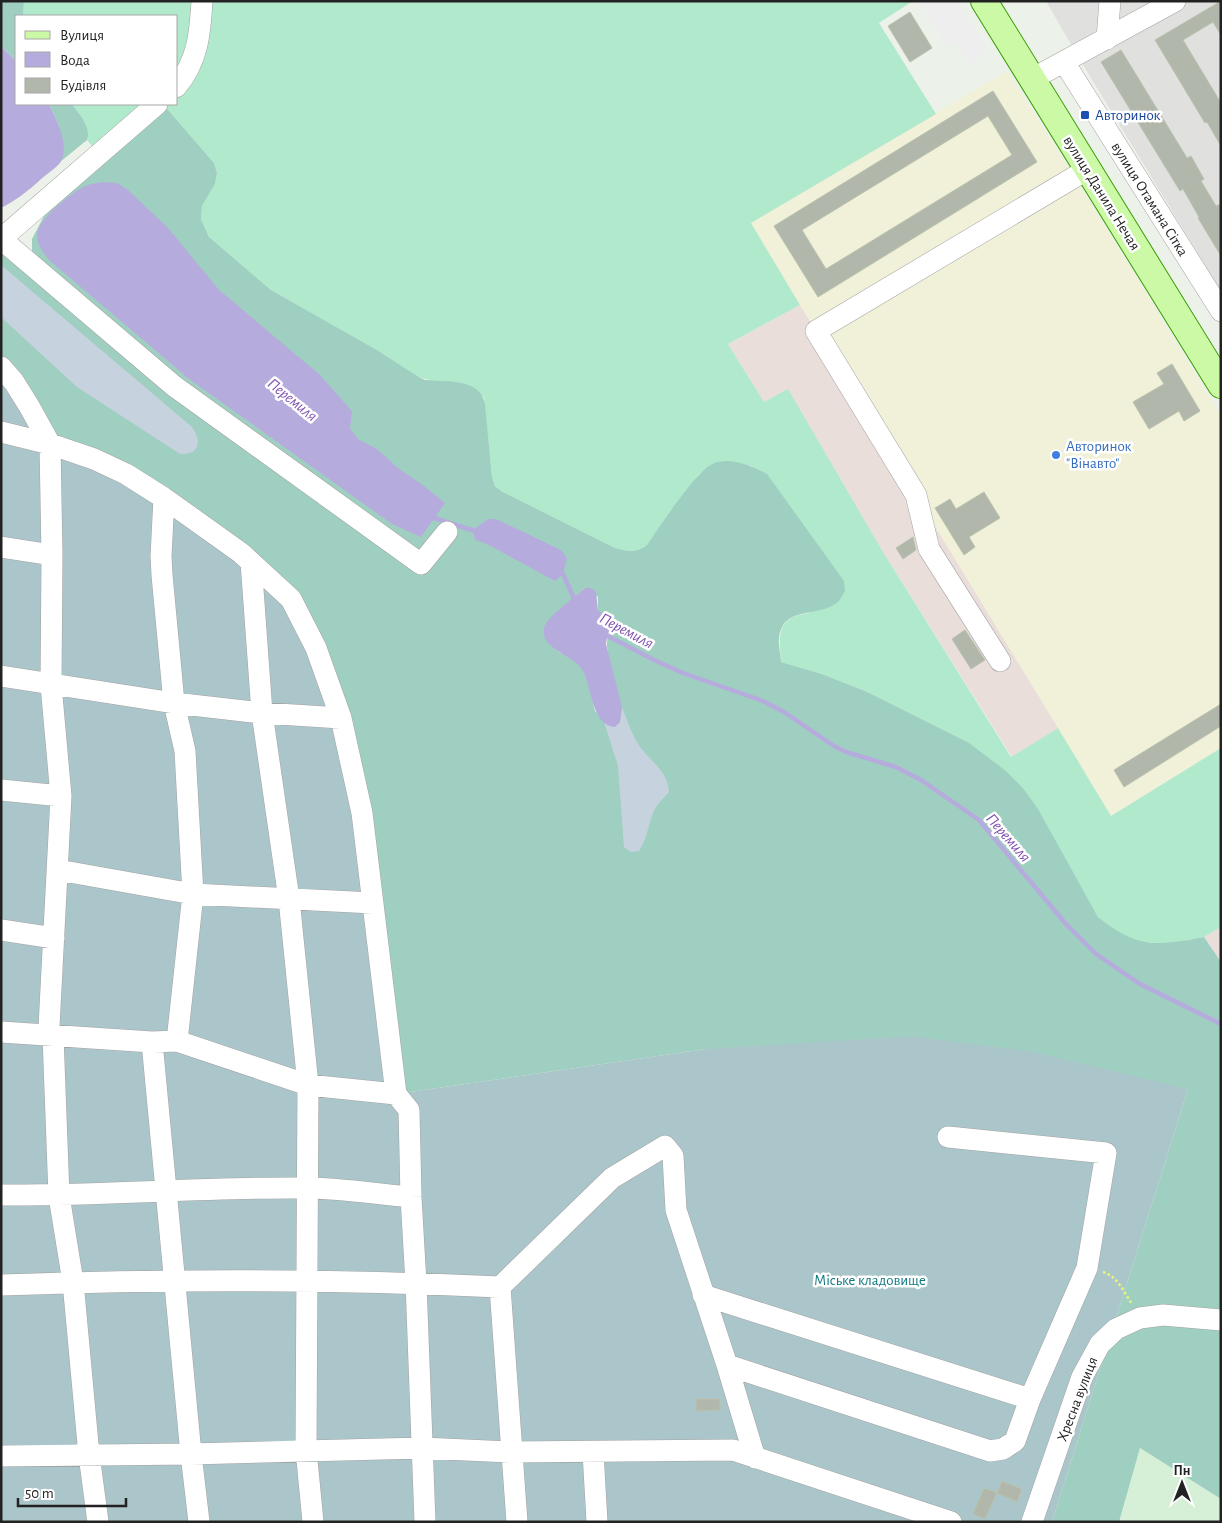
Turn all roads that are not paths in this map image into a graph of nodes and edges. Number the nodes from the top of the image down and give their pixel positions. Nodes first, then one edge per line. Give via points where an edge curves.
1 (202, 1) edge
2 (984, 1) edge
3 (1110, 1) edge
4 (1175, 1) edge
5 (1107, 39) junction
6 (1064, 62) junction
7 (1032, 79) junction
8 (178, 85) edge
9 (156, 105) edge
10 (1088, 170) junction
11 (1, 239) edge
12 (1221, 311) edge
13 (1, 366) edge
14 (1221, 385) edge
15 (1, 432) edge
16 (50, 444) junction
17 (164, 498) junction
18 (447, 532) dead end
19 (1, 547) edge
20 (52, 555) junction
21 (251, 562) junction
22 (1000, 661) dead end
23 (1, 676) edge
24 (51, 684) junction
25 (174, 703) junction
26 (262, 713) junction
27 (342, 718) junction
28 (1, 790) edge
29 (61, 796) junction
30 (58, 870) junction
31 (193, 894) junction
32 (289, 899) junction
33 (373, 903) junction
34 (1, 930) edge
35 (54, 938) junction
36 (1, 1032) edge
37 (53, 1036) junction
38 (177, 1041) junction
39 (152, 1042) junction
40 (308, 1086) junction
41 (396, 1094) junction
42 (948, 1137) dead end
43 (306, 1188) junction
44 (166, 1191) junction
45 (1, 1195) edge
46 (60, 1196) junction
47 (411, 1198) junction
48 (307, 1280) junction
49 (174, 1281) junction
50 (73, 1282) junction
51 (416, 1283) junction
52 (1, 1285) edge
53 (500, 1287) junction
54 (703, 1295) junction
55 (1221, 1320) edge
56 (727, 1365) junction
57 (1030, 1399) junction
58 (422, 1448) junction
59 (306, 1450) junction
60 (512, 1452) junction
61 (593, 1452) junction
62 (190, 1454) junction
63 (89, 1455) junction
64 (1, 1456) edge
65 (755, 1458) junction
66 (949, 1521) edge
67 (98, 1522) edge
68 (199, 1522) edge
69 (313, 1522) edge
70 (425, 1522) edge
71 (517, 1522) edge
72 (597, 1522) edge
73 (1032, 1522) edge

1 - 8 street via 196,52
2 - 7 main road, вулиця Данила Нечая
3 - 5 street
4 - 5 street
5 - 6 street
6 - 7 street
6 - 12 street, вулиця Отамана Сітка
7 - 10 main road, вулиця Данила Нечая
9 - 11 street
10 - 14 main road, вулиця Данила Нечая
10 - 22 street via 816,331 916,495 929,549
11 - 18 street via 174,386 421,564
13 - 16 street
15 - 16 street
16 - 17 street via 126,474
16 - 20 street
17 - 21 street
17 - 25 street via 161,566
19 - 20 street
20 - 24 street
21 - 26 street
21 - 27 street via 290,599 316,648
23 - 24 street
24 - 25 street
24 - 29 street
25 - 26 street
25 - 31 street via 185,751
26 - 27 street
26 - 32 street
27 - 33 street via 362,813
28 - 29 street
29 - 30 street
30 - 31 street
30 - 35 street
31 - 32 street
31 - 38 street
32 - 33 street
32 - 40 street
33 - 41 street
34 - 35 street
35 - 37 street via 49,1027
36 - 37 street
37 - 39 street
37 - 46 street
38 - 39 street
38 - 40 street
39 - 44 street
40 - 41 street
40 - 43 street
41 - 47 street via 409,1110
42 - 57 street via 1106,1153 1087,1268
43 - 44 street
43 - 47 street
43 - 48 street
44 - 46 street
44 - 49 street
45 - 46 street
46 - 50 street
47 - 51 street
48 - 49 street
48 - 51 street
48 - 59 street
49 - 50 street
49 - 62 street
50 - 52 street
50 - 63 street
51 - 53 street
51 - 58 street
53 - 54 street via 612,1178 665,1146 673,1156 676,1210
53 - 60 street
54 - 56 street
54 - 57 street
55 - 73 street, Хресна вулиця via 1163,1314 1140,1318 1116,1329 1100,1344 1082,1377
56 - 57 street via 990,1451 1016,1441
56 - 65 street
58 - 59 street
58 - 60 street
58 - 70 street
59 - 62 street
59 - 69 street
60 - 61 street
60 - 71 street
61 - 65 street via 733,1450
61 - 72 street
62 - 63 street
62 - 68 street
63 - 64 street
63 - 67 street
65 - 66 street

